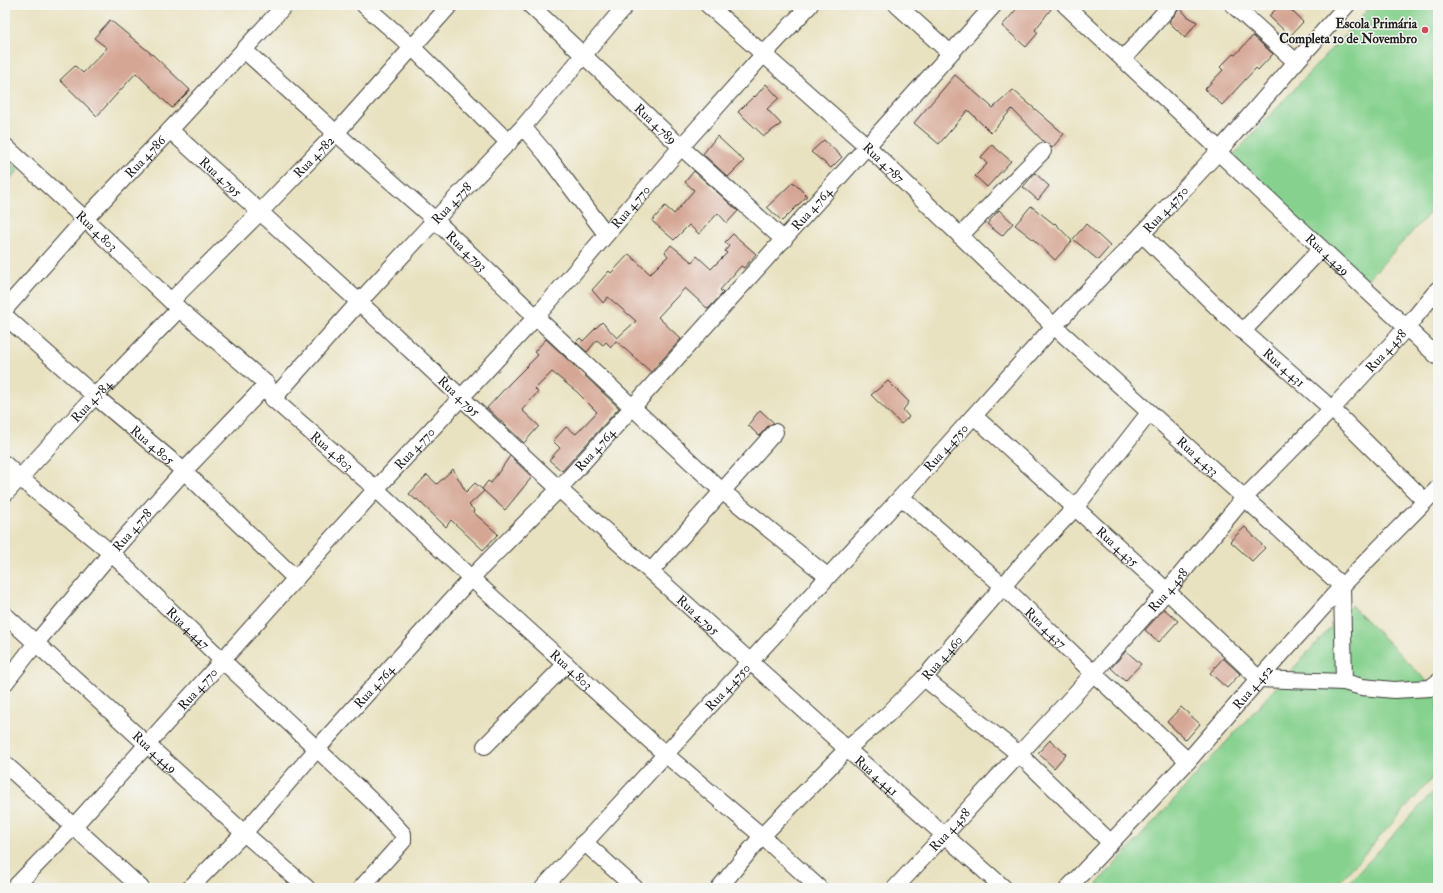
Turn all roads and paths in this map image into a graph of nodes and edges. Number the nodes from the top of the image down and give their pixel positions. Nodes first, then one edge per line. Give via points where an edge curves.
1 (364, 5) edge
2 (450, 5) edge
3 (530, 5) edge
4 (626, 5) edge
5 (708, 5) edge
6 (810, 5) edge
7 (897, 5) edge
8 (994, 5) edge
9 (1064, 5) edge
10 (1171, 5) edge
11 (1233, 5) edge
12 (1347, 5) edge
13 (281, 6) edge
14 (412, 47) junction
15 (244, 50) junction
16 (950, 53) junction
17 (763, 55) junction
18 (583, 56) junction
19 (1123, 59) junction
20 (1296, 62) junction
21 (523, 128) junction
22 (170, 130) junction
23 (336, 133) junction
24 (509, 143) junction
25 (5, 146) edge
26 (867, 146) junction
27 (681, 147) junction
28 (1043, 151) dead end
29 (1219, 151) junction
30 (260, 212) junction
31 (85, 219) junction
32 (435, 220) junction
33 (606, 234) junction
34 (1142, 234) junction
35 (960, 236) junction
36 (784, 240) junction
37 (1321, 249) junction
38 (1438, 289) edge
39 (359, 302) junction
40 (175, 305) junction
41 (5, 309) edge
42 (5, 316) edge
43 (536, 317) junction
44 (1054, 326) junction
45 (1406, 328) junction
46 (1243, 331) junction
47 (1438, 357) edge
48 (267, 384) junction
49 (95, 396) junction
50 (461, 397) junction
51 (273, 399) junction
52 (632, 408) junction
53 (1332, 408) junction
54 (1149, 413) junction
55 (974, 416) junction
56 (775, 432) dead end
57 (5, 464) edge
58 (184, 471) junction
59 (20, 478) junction
60 (1438, 488) edge
61 (376, 489) junction
62 (559, 489) junction
63 (722, 491) junction
64 (5, 494) edge
65 (900, 497) junction
66 (1244, 498) junction
67 (1425, 501) junction
68 (1075, 508) junction
69 (111, 553) junction
70 (651, 572) junction
71 (827, 576) junction
72 (471, 578) junction
73 (296, 579) junction
74 (1003, 586) junction
75 (1342, 586) junction
76 (1167, 590) junction
77 (5, 615) edge
78 (36, 643) junction
79 (222, 660) junction
80 (750, 661) junction
81 (566, 664) junction
82 (1093, 673) junction
83 (924, 678) junction
84 (1259, 678) junction
85 (1344, 682) junction
86 (1438, 682) edge
87 (5, 683) edge
88 (147, 743) junction
89 (485, 746) dead end
90 (317, 749) junction
91 (847, 749) junction
92 (665, 754) junction
93 (1019, 754) junction
94 (1188, 761) junction
95 (5, 764) edge
96 (74, 826) junction
97 (244, 833) junction
98 (944, 834) junction
99 (762, 836) junction
100 (584, 842) junction
101 (1110, 842) junction
102 (14, 888) edge
103 (141, 888) edge
104 (190, 888) edge
105 (307, 888) edge
106 (362, 888) edge
107 (543, 888) edge
108 (635, 888) edge
109 (719, 888) edge
110 (818, 888) edge
111 (895, 888) edge
112 (1004, 888) edge
113 (1068, 888) edge

1 - 14 street
2 - 14 street, Rua 4.782
3 - 18 street, Rua 4.789
4 - 18 street, Rua 4.778
5 - 17 street, Rua 4.787
6 - 17 street, Rua 4.770
7 - 16 street
8 - 16 street, Rua 4.764
9 - 19 street, Rua 4.429
10 - 19 street
11 - 20 street
12 - 20 street, Rua 4.4750
13 - 15 street, Rua 4.786
14 - 23 street, Rua 4.782
14 - 24 street
15 - 22 street, Rua 4.786
15 - 23 street, Rua 4.793
16 - 26 street, Rua 4.764
17 - 26 street, Rua 4.787
17 - 27 street, Rua 4.770
18 - 21 street, Rua 4.778
18 - 27 street, Rua 4.789
19 - 29 street, Rua 4.429
20 - 29 street, Rua 4.4750
21 - 24 street, Rua 4.778
21 - 33 street via 546,154
22 - 30 street, Rua 4.795
22 - 31 street, Rua 4.786
23 - 30 street, Rua 4.782
23 - 32 street, Rua 4.793
24 - 32 street, Rua 4.778
25 - 31 street, Rua 4.803
26 - 35 street, Rua 4.787
26 - 36 street, Rua 4.764
27 - 33 street, Rua 4.770
27 - 36 street, Rua 4.789
28 - 35 street
29 - 34 street, Rua 4.4750
29 - 37 street, Rua 4.429
30 - 39 street, Rua 4.795
30 - 40 street, Rua 4.782
31 - 40 street, Rua 4.803
31 - 41 street, Rua 4.786
32 - 39 street, Rua 4.778
32 - 43 street, Rua 4.793
33 - 43 street, Rua 4.770
34 - 44 street, Rua 4.4750
34 - 46 street, Rua 4.431
35 - 44 street, Rua 4.787
36 - 52 street, Rua 4.764
37 - 45 street, Rua 4.429
37 - 46 street
38 - 45 street, Rua 4.458
39 - 50 street, Rua 4.795
39 - 51 street, Rua 4.778
40 - 48 street, Rua 4.803
40 - 49 street, Rua 4.784
42 - 49 street, Rua 4.805
43 - 50 street, Rua 4.770
43 - 52 street, Rua 4.793
44 - 54 street, Rua 4.433
44 - 55 street, Rua 4.4750
45 - 47 street, Rua 4.429
45 - 53 street, Rua 4.458
46 - 53 street, Rua 4.431
48 - 51 street, Rua 4.803
48 - 58 street, Rua 4.778
49 - 58 street, Rua 4.805
49 - 59 street, Rua 4.784
50 - 61 street, Rua 4.770
50 - 62 street, Rua 4.795
51 - 61 street, Rua 4.803
52 - 62 street, Rua 4.764
52 - 63 street, Rua 4.793
53 - 66 street, Rua 4.458
53 - 67 street, Rua 4.431
54 - 66 street, Rua 4.433
54 - 68 street, Rua 4.460
55 - 65 street, Rua 4.4750
55 - 68 street, Rua 4.435
56 - 63 street
57 - 59 street, Rua 4.447
58 - 69 street, Rua 4.778
58 - 73 street, Rua 4.805
59 - 64 street, Rua 4.784
59 - 69 street, Rua 4.447
60 - 67 street, Rua 4.452
61 - 72 street, Rua 4.803
61 - 73 street, Rua 4.770
62 - 70 street, Rua 4.795
62 - 72 street, Rua 4.764
63 - 70 street
63 - 71 street, Rua 4.793
65 - 71 street, Rua 4.4750
65 - 74 street, Rua 4.437
66 - 75 street, Rua 4.433
66 - 76 street, Rua 4.458
67 - 75 street, Rua 4.452
68 - 74 street, Rua 4.460
68 - 76 street, Rua 4.435
69 - 78 street, Rua 4.778
69 - 79 street, Rua 4.447
70 - 80 street, Rua 4.795
71 - 80 street, Rua 4.4750
72 - 81 street, Rua 4.803
72 - 90 street, Rua 4.764
73 - 79 street, Rua 4.770
74 - 82 street, Rua 4.437
74 - 83 street, Rua 4.460
75 - 84 street, Rua 4.452
75 - 85 street
76 - 82 street, Rua 4.458
76 - 84 street, Rua 4.435
77 - 78 street, Rua 4.449
78 - 87 street, Rua 4.778
78 - 88 street, Rua 4.449
79 - 88 street, Rua 4.770
79 - 90 street, Rua 4.447
80 - 91 street, Rua 4.441
80 - 92 street, Rua 4.4750
81 - 89 street
81 - 92 street, Rua 4.803
82 - 93 street, Rua 4.458
82 - 94 street, Rua 4.437
83 - 91 street, Rua 4.460 via 887,715
83 - 93 street
84 - 85 street
84 - 94 street, Rua 4.452
85 - 86 street via 1362,687 1394,690 1430,688
88 - 96 street, Rua 4.770
88 - 97 street, Rua 4.449
90 - 97 street, Rua 4.764
90 - 106 street, Rua 4.447 via 403,834 403,841
91 - 98 street, Rua 4.441
91 - 99 street, Rua 4.460
92 - 99 street, Rua 4.803
92 - 100 street, Rua 4.4750
93 - 98 street, Rua 4.458
93 - 101 street
94 - 101 street, Rua 4.452
95 - 96 street
96 - 102 street, Rua 4.770
96 - 103 street
97 - 104 street, Rua 4.764
97 - 105 street, Rua 4.449
98 - 111 street, Rua 4.458
98 - 112 street, Rua 4.441
99 - 109 street, Rua 4.460
99 - 110 street, Rua 4.803
100 - 107 street, Rua 4.4750
100 - 108 street
101 - 113 street, Rua 4.452

